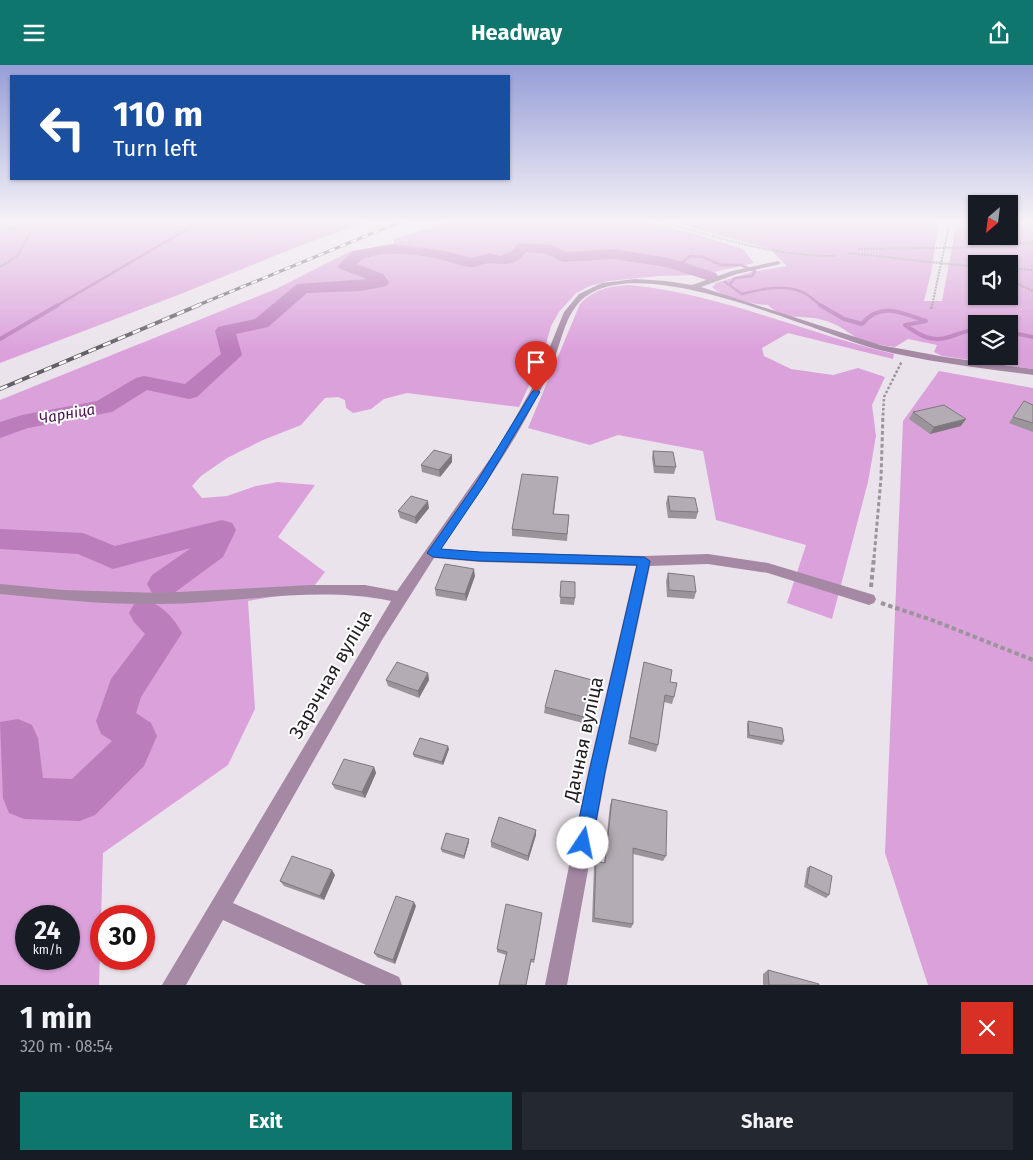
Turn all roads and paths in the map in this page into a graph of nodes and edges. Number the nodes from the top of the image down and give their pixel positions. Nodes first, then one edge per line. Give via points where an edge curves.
1 (940, 263) edge
2 (772, 264) edge
3 (948, 264) edge
4 (968, 266) edge
5 (1018, 269) edge
6 (1033, 270) edge
7 (1018, 284) edge
8 (692, 288) junction
9 (1033, 291) edge
10 (931, 309) dead end
11 (905, 353) junction
12 (1033, 372) edge
13 (433, 553) junction
14 (644, 561) junction
15 (0, 589) edge
16 (400, 597) junction
17 (870, 599) junction
18 (1033, 659) edge
19 (219, 907) junction
20 (174, 985) edge
21 (390, 985) edge
22 (556, 985) edge

1 - 10 path
2 - 8 street via 744,269
3 - 4 path
5 - 6 path
7 - 9 path
8 - 11 street, Зарэчная вуліца via 747,303 859,342
8 - 13 street, Зарэчная вуліца via 630,281 603,285 582,294 575,301 564,318 536,392 485,477
11 - 12 street, Зарэчная вуліца
11 - 17 path via 884,397 881,478
13 - 14 street
13 - 16 street, Зарэчная вуліца
14 - 17 street via 708,559 768,568
14 - 22 street, Дачная вуліца via 597,772
15 - 16 street via 160,599 311,589 365,590
16 - 19 street, Зарэчная вуліца
17 - 18 path
19 - 20 street, Зарэчная вуліца
19 - 21 street

